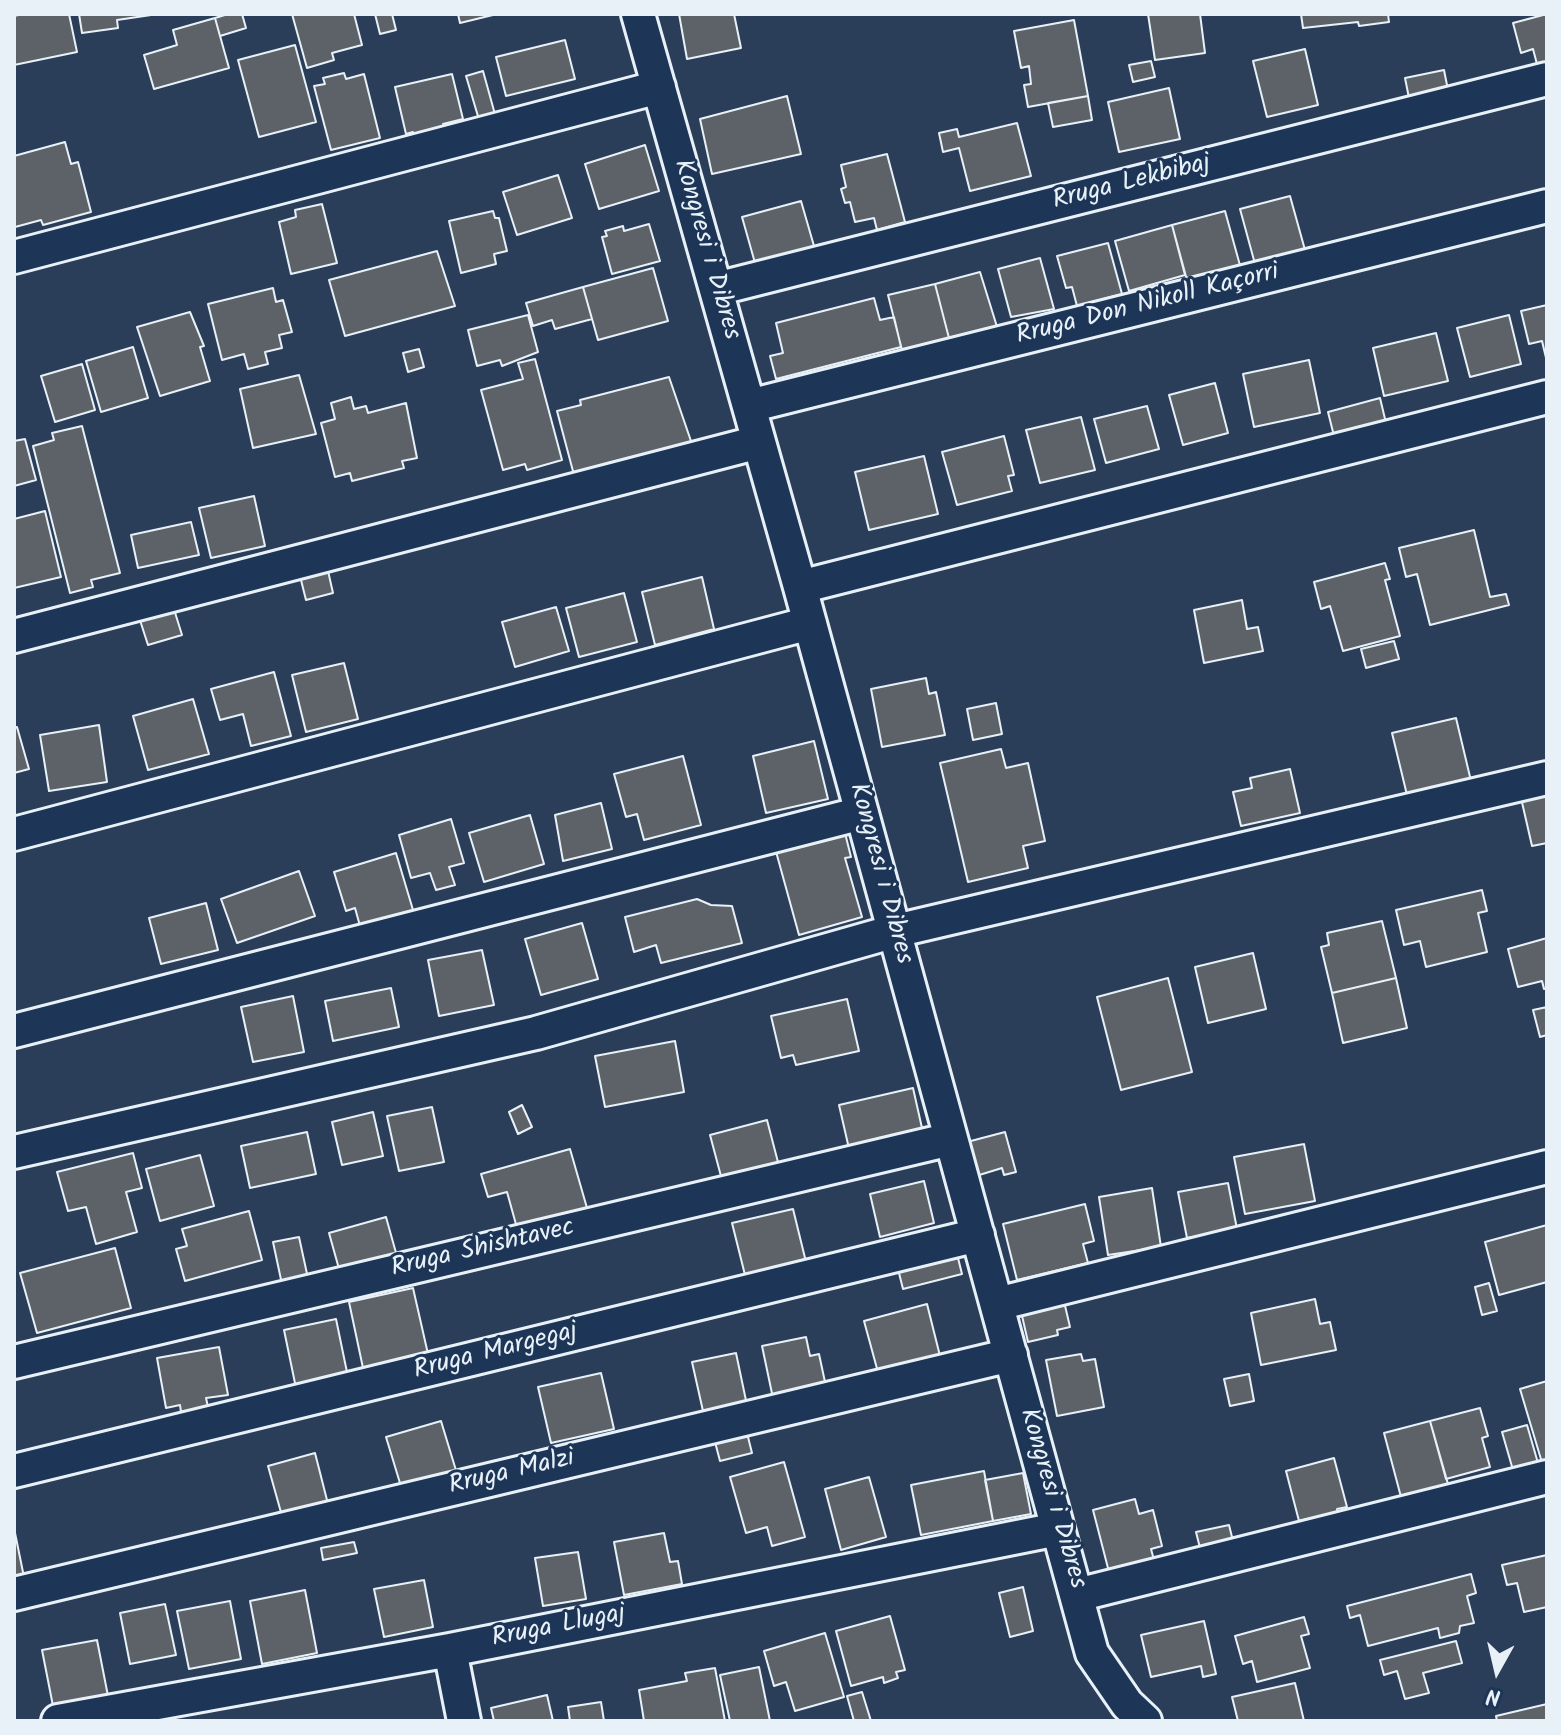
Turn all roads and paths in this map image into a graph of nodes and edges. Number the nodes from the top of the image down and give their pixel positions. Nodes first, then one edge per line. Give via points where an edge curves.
1 (638, 14) edge
2 (1547, 79) edge
3 (659, 87) junction
4 (1547, 206) edge
5 (14, 257) edge
6 (716, 289) junction
7 (1547, 397) edge
8 (749, 406) junction
9 (759, 442) junction
10 (800, 587) junction
11 (810, 623) junction
12 (14, 636) edge
13 (1547, 778) edge
14 (862, 813) junction
15 (14, 834) edge
16 (895, 931) junction
17 (14, 1031) edge
18 (951, 1139) junction
19 (14, 1152) edge
20 (1547, 1167) edge
21 (978, 1235) junction
22 (997, 1304) junction
23 (1011, 1355) junction
24 (14, 1362) edge
25 (14, 1471) edge
26 (1547, 1477) edge
27 (1058, 1529) junction
28 (14, 1594) edge
29 (1077, 1595) junction
30 (450, 1650) junction
31 (58, 1721) edge
32 (464, 1721) edge
33 (1145, 1721) edge

1 - 3 street, Kongresi i Dibres
2 - 6 street, Rruga Lekbibaj
3 - 5 street
3 - 6 street, Kongresi i Dibres
4 - 8 street, Rruga Don Nikoll Kaçorri
6 - 8 street, Kongresi i Dibres
7 - 10 street
8 - 9 street, Kongresi i Dibres
9 - 10 street, Kongresi i Dibres
9 - 12 street
10 - 11 street, Kongresi i Dibres
11 - 14 street, Kongresi i Dibres
11 - 15 street
13 - 16 street
14 - 16 street, Kongresi i Dibres
14 - 17 street
16 - 18 street, Kongresi i Dibres
16 - 19 street via 536,1033
18 - 21 street, Kongresi i Dibres
18 - 24 street, Rruga Shishtavec
20 - 22 street
21 - 22 street, Kongresi i Dibres
21 - 25 street, Rruga Margegaj
22 - 23 street, Kongresi i Dibres
23 - 27 street, Kongresi i Dibres
23 - 28 street, Rruga Malzi
26 - 29 street
27 - 29 street, Kongresi i Dibres
27 - 30 street, Rruga Llugaj
29 - 33 street, Kongresi i Dibres via 1092,1653
30 - 31 street, Rruga Llugaj
30 - 32 street

